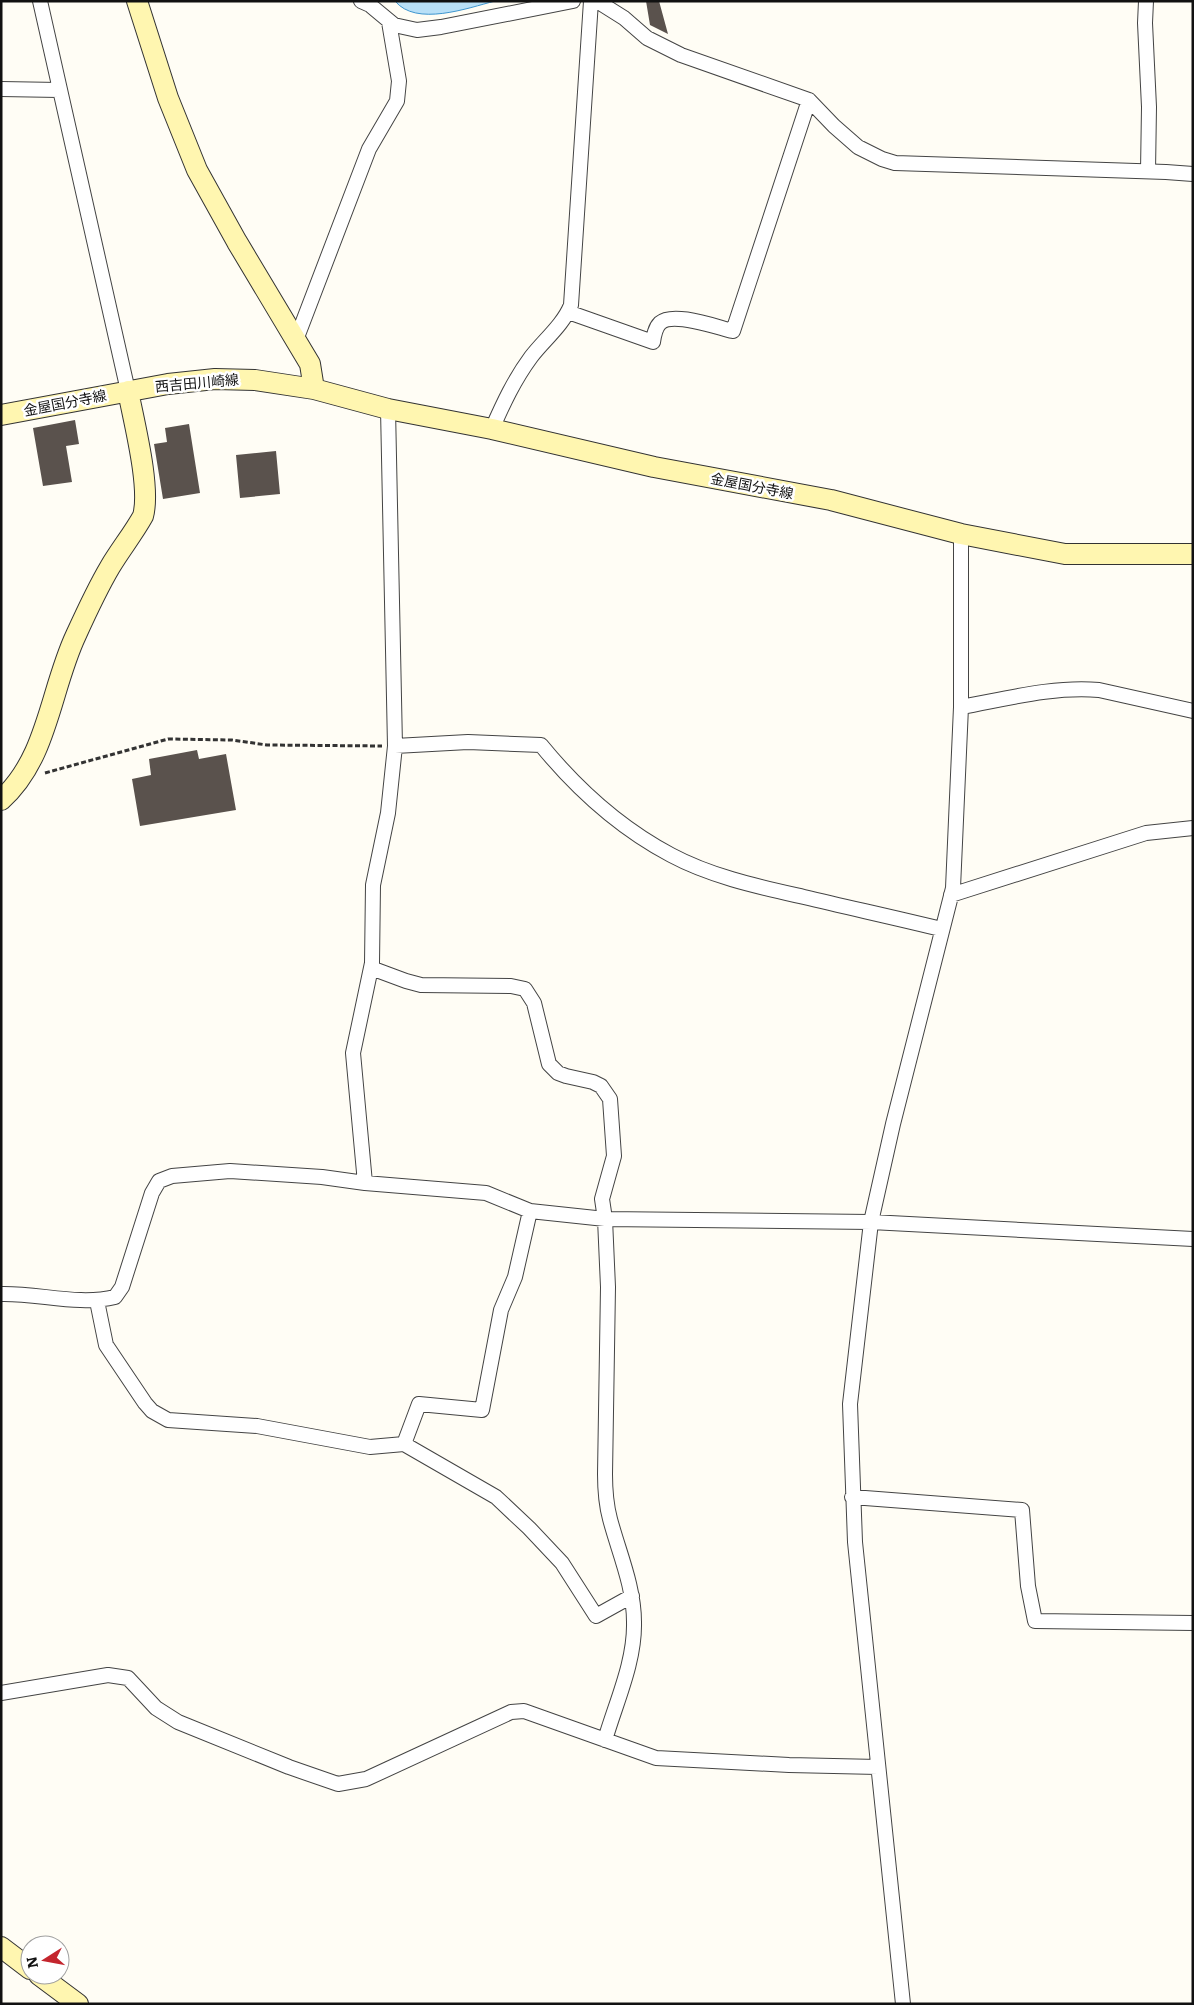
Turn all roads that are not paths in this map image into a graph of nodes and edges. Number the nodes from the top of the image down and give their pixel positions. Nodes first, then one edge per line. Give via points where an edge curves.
1 (40, 1) edge
2 (137, 1) edge
3 (361, 1) edge
4 (573, 1) edge
5 (591, 1) edge
6 (597, 1) edge
7 (1146, 1) edge
8 (388, 22) junction
9 (1, 89) edge
10 (59, 90) junction
11 (809, 100) junction
12 (1148, 171) junction
13 (1193, 174) edge
14 (568, 312) junction
15 (296, 340) junction
16 (314, 388) junction
17 (128, 391) junction
18 (388, 409) junction
19 (1, 415) edge
20 (492, 430) junction
21 (961, 534) junction
22 (1193, 554) edge
23 (961, 707) junction
24 (1193, 711) edge
25 (395, 746) junction
26 (1, 800) edge
27 (1193, 828) edge
28 (951, 896) junction
29 (942, 929) junction
30 (371, 968) junction
31 (365, 1183) junction
32 (530, 1211) junction
33 (605, 1219) junction
34 (871, 1222) junction
35 (1193, 1239) edge
36 (1, 1294) edge
37 (97, 1301) junction
38 (404, 1444) junction
39 (852, 1497) junction
40 (632, 1596) junction
41 (1193, 1623) edge
42 (1, 1692) edge
43 (605, 1740) junction
44 (878, 1767) junction
45 (1, 1947) edge
46 (20, 1961) edge
47 (52, 1985) edge
48 (78, 2004) edge
49 (903, 2004) edge

1 - 10 street
2 - 15 main road via 168,98 197,170
3 - 8 street
4 - 8 street via 431,29 409,29
5 - 14 street via 573,296
6 - 11 street via 647,38 681,54
7 - 12 street
8 - 15 street via 398,74 397,101 369,149
9 - 10 street
10 - 17 street
11 - 12 street via 858,147 895,163
11 - 14 street via 733,331 684,319 667,319 656,328 652,342
12 - 13 street
14 - 20 street via 521,371
15 - 16 main road via 310,364
16 - 17 main road, 西吉田川崎線 via 236,379 200,380
16 - 18 main road, 金屋国分寺線
17 - 19 main road, 金屋国分寺線
17 - 26 main road via 146,506 137,527 109,569 75,637 35,753 20,780
18 - 20 main road, 金屋国分寺線
18 - 25 street
20 - 21 main road, 金屋国分寺線 via 654,468 831,500
21 - 22 main road, 金屋国分寺線 via 1065,554
21 - 23 street
23 - 24 street via 1059,690 1087,689
23 - 28 street
25 - 29 street via 468,742 541,745 587,795 638,835 672,856 753,885
25 - 30 street via 388,813 373,885
27 - 28 street via 1146,833
28 - 29 street
29 - 34 street
30 - 31 street via 353,1053
30 - 33 street via 421,985 518,986 530,994 549,1064 558,1073 601,1086 610,1099 614,1156 602,1199
31 - 32 street via 486,1193
31 - 37 street via 230,1171 172,1176 159,1181 152,1193 122,1287 115,1297
32 - 33 street
32 - 38 street via 514,1276 501,1310 482,1410 419,1404
33 - 34 street
33 - 40 street via 608,1287 604,1474 610,1520
34 - 35 street
34 - 39 street via 850,1404
36 - 37 street
37 - 38 street via 106,1344 152,1412 168,1420 257,1426 370,1446
38 - 40 street via 496,1497 562,1563 596,1616
39 - 41 street via 1022,1510 1028,1586 1035,1622
39 - 44 street
40 - 43 street via 634,1646
42 - 43 street via 108,1675 128,1678 156,1708 178,1722 338,1784 366,1779 511,1712 524,1711
43 - 44 street via 656,1758
44 - 49 street
45 - 46 main road
47 - 48 main road

